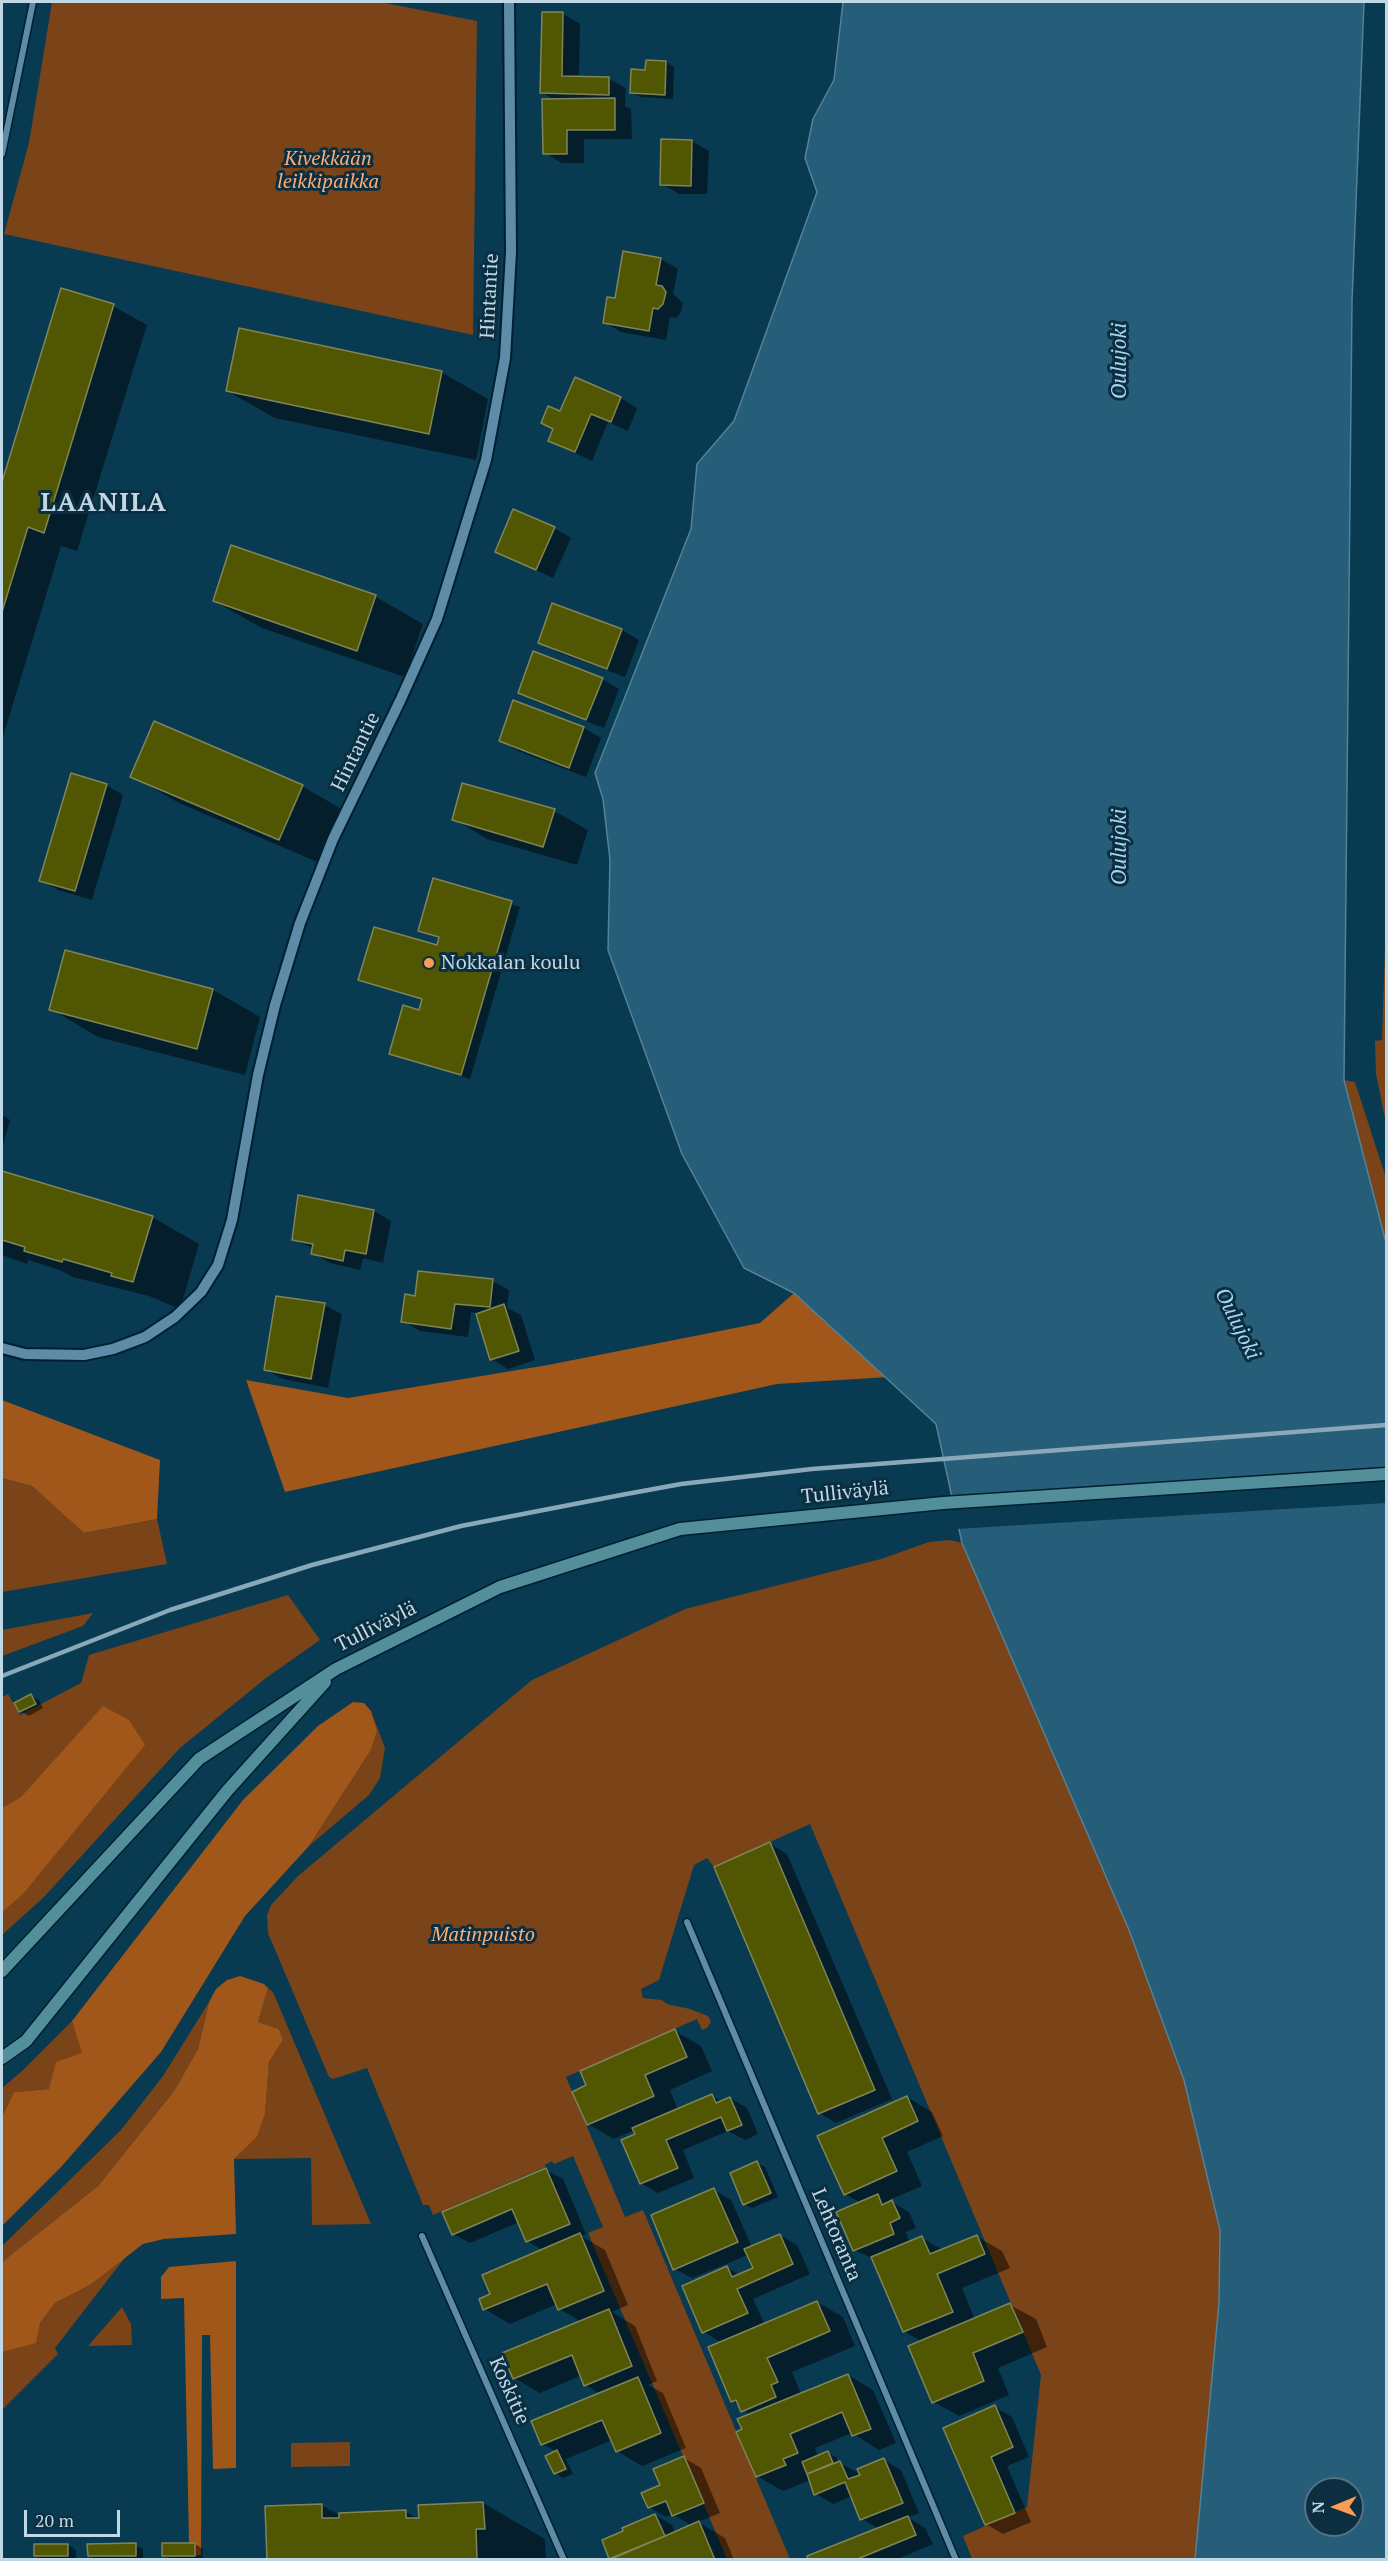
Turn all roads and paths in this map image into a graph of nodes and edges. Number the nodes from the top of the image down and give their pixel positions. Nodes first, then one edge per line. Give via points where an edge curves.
1 (33, 2) edge
2 (509, 2) edge
3 (2, 154) edge
4 (2, 1348) edge
5 (1386, 1474) edge
6 (336, 1669) junction
7 (687, 1922) dead end
8 (2, 1971) edge
9 (2, 2058) edge
10 (422, 2236) dead end
11 (564, 2559) edge
12 (956, 2559) edge

1 - 3 street
2 - 4 street, Hintantie via 511,252 505,358 486,460 437,619 333,839 300,923 269,1028 232,1220 218,1265 201,1292 175,1317 145,1337 84,1355 25,1354
5 - 6 main road, Tulliväylä via 943,1503 680,1528 500,1587
6 - 8 main road, Tulliväylä via 199,1759
6 - 9 main road, Tulliväylä via 227,1791 26,2041
7 - 12 street, Lehtoranta
10 - 11 street, Koskitie

